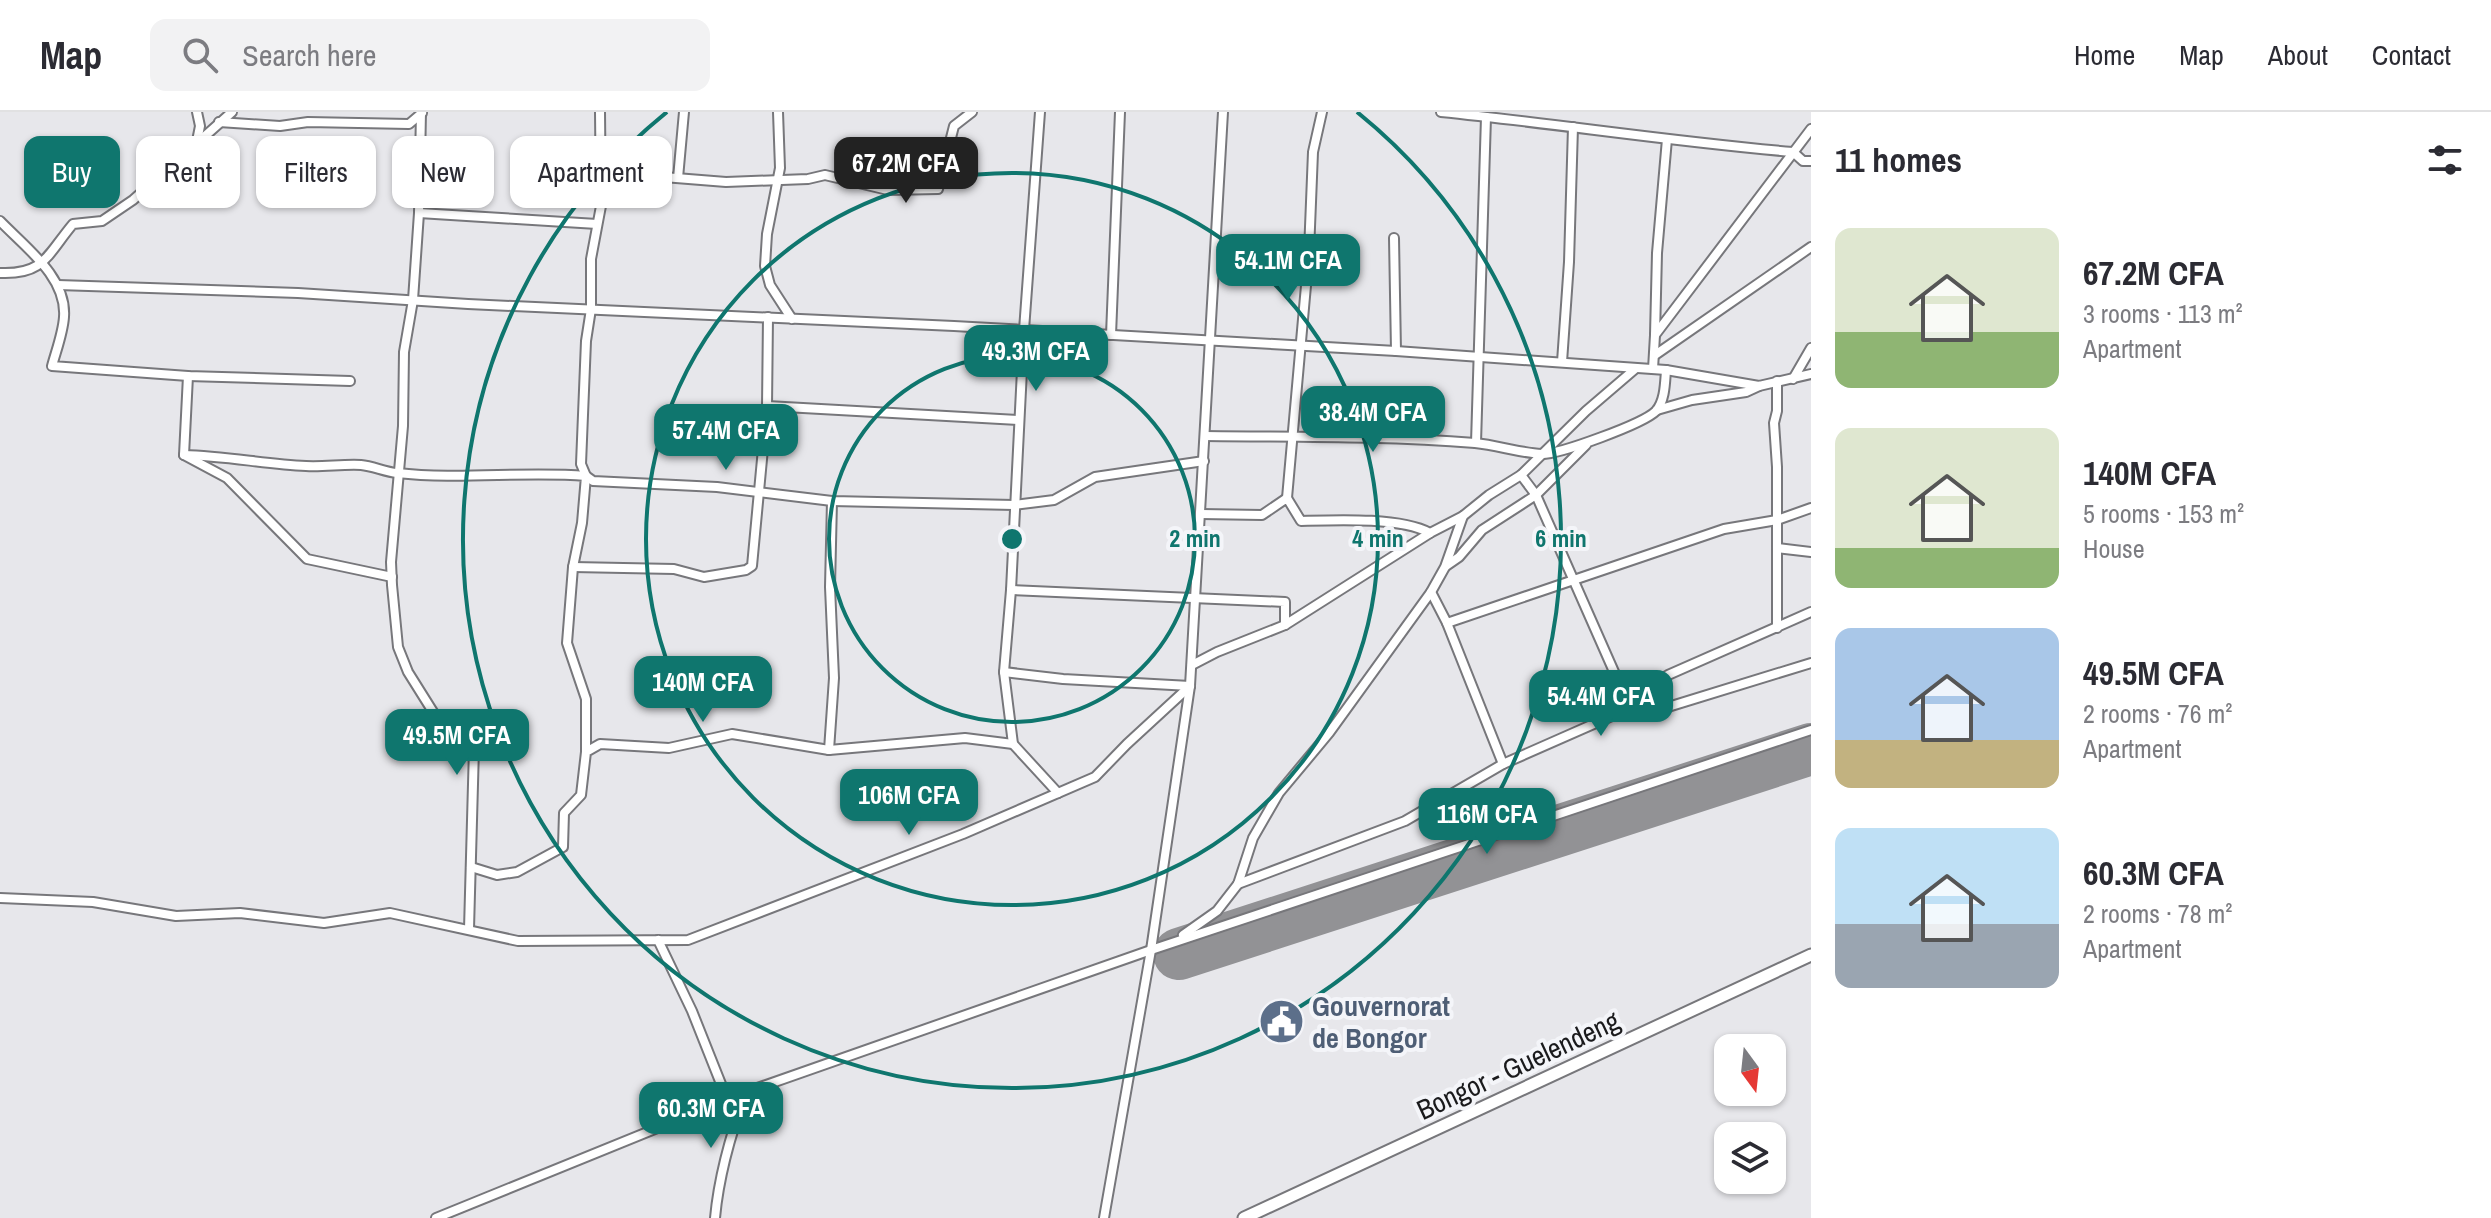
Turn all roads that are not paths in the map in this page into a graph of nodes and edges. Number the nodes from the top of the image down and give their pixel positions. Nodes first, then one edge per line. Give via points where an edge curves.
1 (197, 112) edge
2 (232, 112) edge
3 (600, 112) edge
4 (684, 112) edge
5 (778, 112) edge
6 (972, 112) edge
7 (1040, 112) edge
8 (1120, 112) edge
9 (1223, 112) edge
10 (1322, 112) edge
11 (1441, 112) edge
12 (421, 113) edge
13 (1480, 115) edge
14 (219, 122) junction
15 (1573, 127) junction
16 (1811, 129) edge
17 (198, 136) edge
18 (203, 136) edge
19 (600, 136) edge
20 (1667, 139) junction
21 (1793, 152) junction
22 (1811, 161) edge
23 (672, 178) edge
24 (678, 178) junction
25 (777, 181) junction
26 (136, 197) edge
27 (601, 208) edge
28 (419, 213) junction
29 (0, 221) edge
30 (597, 224) junction
31 (1394, 238) dead end
32 (1811, 247) edge
33 (42, 264) junction
34 (0, 273) edge
35 (58, 285) junction
36 (413, 300) junction
37 (591, 309) junction
38 (768, 317) junction
39 (792, 319) junction
40 (1024, 330) junction
41 (1111, 335) junction
42 (1655, 335) junction
43 (1212, 342) junction
44 (1300, 345) junction
45 (1811, 348) edge
46 (1396, 351) junction
47 (1655, 355) junction
48 (1480, 356) junction
49 (1562, 362) junction
50 (1635, 369) junction
51 (1653, 369) junction
52 (1666, 370) junction
53 (1811, 374) edge
54 (188, 376) junction
55 (1793, 379) junction
56 (350, 381) dead end
57 (1777, 381) junction
58 (1759, 386) junction
59 (767, 406) junction
60 (1657, 410) junction
61 (1019, 420) junction
62 (1205, 436) junction
63 (1293, 437) junction
64 (1589, 442) junction
65 (1476, 443) junction
66 (1543, 454) junction
67 (184, 455) junction
68 (1204, 461) junction
69 (398, 473) junction
70 (1521, 475) junction
71 (586, 476) junction
72 (757, 491) junction
73 (1536, 495) junction
74 (1287, 498) junction
75 (832, 501) junction
76 (1014, 505) junction
77 (1811, 508) edge
78 (1201, 514) junction
79 (1463, 516) junction
80 (1777, 520) junction
81 (1430, 533) junction
82 (1777, 548) junction
83 (1811, 552) edge
84 (573, 567) junction
85 (1445, 567) junction
86 (392, 577) junction
87 (1574, 583) junction
88 (1011, 590) junction
89 (1431, 592) junction
90 (1196, 599) junction
91 (1811, 612) edge
92 (1447, 623) junction
93 (1285, 625) junction
94 (1777, 628) junction
95 (1811, 663) edge
96 (1192, 665) junction
97 (1004, 672) junction
98 (1190, 686) junction
99 (1630, 708) junction
100 (1811, 730) edge
101 (1013, 744) junction
102 (829, 750) junction
103 (586, 752) junction
104 (1503, 764) junction
105 (1058, 793) junction
106 (471, 867) junction
107 (1238, 884) junction
108 (0, 898) edge
109 (469, 929) junction
110 (658, 940) junction
111 (1151, 950) junction
112 (1811, 955) edge
113 (746, 1092) junction
114 (727, 1099) junction
115 (455, 1214) edge
116 (436, 1218) edge
117 (715, 1218) edge
118 (1104, 1218) edge
119 (1244, 1218) edge

1 - 17 street
2 - 14 street
3 - 19 street
4 - 24 street
5 - 25 street
6 - 25 street via 954,126 938,189 888,190 825,175
7 - 40 street
8 - 41 street
9 - 43 street
10 - 44 street via 1313,152
11 - 13 street
12 - 14 street via 409,124
12 - 28 street
13 - 15 street
13 - 48 street
14 - 18 street
15 - 20 street
15 - 49 street
16 - 21 street
20 - 21 street
20 - 42 street
21 - 22 street
21 - 42 street
23 - 24 street
24 - 25 street
25 - 39 street via 765,266 770,285
26 - 33 street via 102,221 73,224
27 - 30 street
28 - 30 street
28 - 36 street
29 - 33 street
30 - 37 street
31 - 46 street
32 - 47 street
33 - 34 street via 22,274
33 - 35 street
35 - 36 street
35 - 54 street via 64,319 52,366
36 - 37 street
36 - 69 street via 404,352
37 - 38 street
37 - 71 street via 581,464
38 - 39 street
38 - 59 street
39 - 40 street
40 - 41 street
40 - 61 street
41 - 43 street
42 - 47 street
43 - 44 street
43 - 62 street
44 - 46 street
44 - 63 street
45 - 55 street
46 - 48 street
47 - 51 street
48 - 49 street
48 - 65 street
49 - 50 street
50 - 51 street
50 - 66 street
51 - 52 street
52 - 58 street
52 - 60 street
53 - 55 street
54 - 56 street
54 - 67 street
55 - 57 street
57 - 58 street
57 - 80 street
58 - 60 street
59 - 61 street
59 - 72 street
60 - 64 street
61 - 76 street
62 - 63 street
62 - 68 street
63 - 65 street
63 - 74 street
64 - 66 street
64 - 73 street
65 - 66 street
66 - 70 street
67 - 69 street via 308,466 363,465
67 - 86 street via 227,478 307,559
68 - 76 street via 1095,477 1054,500
68 - 78 street
69 - 71 street
69 - 86 street
70 - 73 street
70 - 79 street
71 - 72 street via 593,481
71 - 84 street
72 - 75 street
72 - 84 street via 752,566 746,570 704,577 674,569
73 - 85 street via 1482,530
73 - 87 street
74 - 78 street via 1262,515
74 - 81 street via 1301,521 1357,520 1420,527
75 - 76 street
75 - 102 street via 834,678
76 - 88 street
77 - 80 street
78 - 90 street
79 - 81 street
79 - 85 street
80 - 82 street
80 - 87 street via 1724,529
81 - 93 street
82 - 83 street
82 - 94 street
84 - 103 street via 567,643 586,699
85 - 89 street
86 - 106 street via 398,647 408,672 450,739 474,748
87 - 92 street
87 - 99 street
88 - 90 street
88 - 97 street
89 - 92 street
89 - 107 street via 1279,793 1253,838
90 - 93 street via 1285,602
90 - 96 street
91 - 94 street
92 - 104 street
93 - 96 street
94 - 99 street via 1657,680
95 - 99 street via 1655,711
96 - 98 street
97 - 98 street
97 - 101 street
98 - 105 street via 1095,777
98 - 111 street
99 - 104 street
100 - 111 street
101 - 102 street via 965,738
101 - 105 street
102 - 103 street via 732,734 669,748 600,744
103 - 106 street via 581,795 564,813 563,847 517,872 497,875
104 - 107 street via 1405,821
105 - 110 street via 688,940
106 - 109 street
107 - 111 street via 1217,911 1191,931
108 - 109 street via 93,902 176,916 240,913 324,923 390,913
109 - 110 street via 518,941
110 - 114 street
111 - 113 street
111 - 118 street
112 - 119 highway, Bongor - Guelendeng
113 - 114 street
113 - 117 street via 717,1192
114 - 115 street
115 - 116 street

